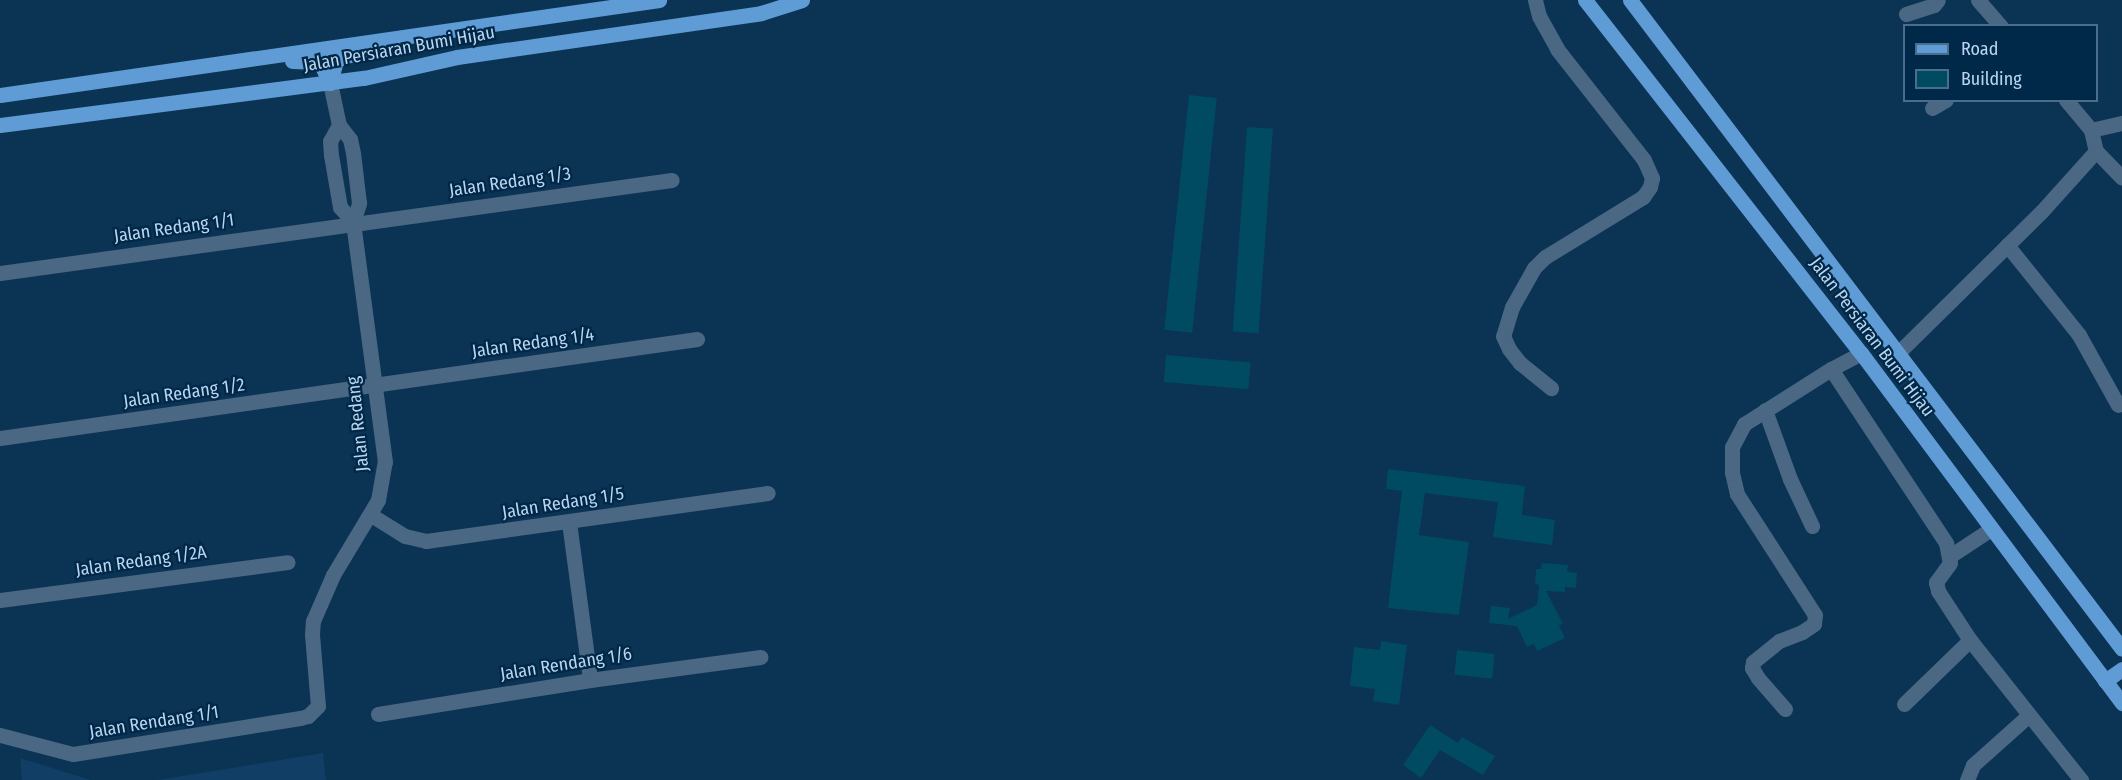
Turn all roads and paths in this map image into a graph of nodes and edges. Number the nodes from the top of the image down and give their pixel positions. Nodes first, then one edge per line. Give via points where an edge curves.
1 (659, 0) edge
2 (802, 0) edge
3 (1535, 0) edge
4 (1585, 0) edge
5 (1630, 0) edge
6 (1938, 0) edge
7 (1980, 0) edge
8 (1906, 14) dead end
9 (1999, 24) edge
10 (402, 38) junction
11 (232, 61) junction
12 (330, 83) junction
13 (0, 95) edge
14 (2068, 102) edge
15 (2122, 123) edge
16 (339, 125) junction
17 (0, 126) edge
18 (2091, 130) junction
19 (2096, 151) junction
20 (2122, 178) edge
21 (672, 180) dead end
22 (353, 222) junction
23 (2007, 245) junction
24 (0, 273) edge
25 (697, 339) dead end
26 (1861, 353) junction
27 (1898, 353) junction
28 (1831, 369) junction
29 (374, 386) junction
30 (1551, 388) dead end
31 (2118, 405) dead end
32 (1765, 410) junction
33 (0, 438) edge
34 (768, 493) dead end
35 (371, 515) junction
36 (568, 522) junction
37 (1812, 526) dead end
38 (1991, 528) junction
39 (1950, 556) junction
40 (288, 562) dead end
41 (0, 600) edge
42 (1970, 640) junction
43 (2122, 649) edge
44 (760, 657) dead end
45 (2122, 669) edge
46 (590, 680) junction
47 (2105, 681) junction
48 (2122, 703) edge
49 (1904, 704) dead end
50 (1785, 709) dead end
51 (313, 712) joint
52 (378, 714) dead end
53 (2029, 715) junction
54 (0, 735) edge
55 (1967, 780) edge
56 (2080, 780) edge

1 - 10 main road, Jalan Persiaran Bumi Hijau
2 - 12 main road, Jalan Persiaran Bumi Hijau via 761,13 457,57
3 - 30 street via 1557,49 1644,160 1652,178 1643,197 1545,257 1534,268 1512,307 1503,336 1509,349
4 - 26 main road, Jalan Persiaran Bumi Hijau
5 - 27 main road, Jalan Persiaran Bumi Hijau
6 - 8 street
7 - 9 street
10 - 11 main road, Jalan Persiaran Bumi Hijau
10 - 12 main road via 336,60
11 - 12 main road via 320,62
11 - 13 main road, Jalan Persiaran Bumi Hijau
12 - 16 street, Jalan Redang
12 - 17 main road, Jalan Persiaran Bumi Hijau
14 - 18 street
15 - 18 street
16 - 22 street, Jalan Redang via 350,139 353,153 359,203
16 - 22 street, Jalan Redang via 330,141 331,155 340,207
18 - 19 street
19 - 20 street
19 - 23 street
21 - 22 street, Jalan Redang 1/3
22 - 24 street, Jalan Redang 1/1
22 - 29 street, Jalan Redang
23 - 27 street
23 - 31 street via 2079,335
25 - 29 street, Jalan Redang 1/4
26 - 28 street
26 - 38 main road, Jalan Persiaran Bumi Hijau
27 - 43 main road, Jalan Persiaran Bumi Hijau
28 - 32 street
28 - 39 street via 1946,543
29 - 33 street, Jalan Redang 1/2
29 - 35 street, Jalan Redang via 385,462 382,486
32 - 37 street
32 - 50 street via 1744,424 1732,447 1732,473 1737,494 1752,520 1815,615 1814,624 1779,641 1753,662 1758,678
34 - 36 street, Jalan Redang 1/5
35 - 36 street, Jalan Redang 1/5 via 405,536 426,541
35 - 51 street, Jalan Redang via 333,575 313,621 319,700
36 - 46 street
38 - 39 street
38 - 47 main road, Jalan Persiaran Bumi Hijau
39 - 42 street via 1936,587
40 - 41 street, Jalan Redang 1/2A
42 - 49 street
42 - 53 street
44 - 46 street, Jalan Rendang 1/6
45 - 47 main road
46 - 52 street, Jalan Rendang 1/6
47 - 48 main road, Jalan Persiaran Bumi Hijau
51 - 54 street, Jalan Rendang 1/1 via 300,718 74,754
53 - 55 street via 1972,765
53 - 56 street

